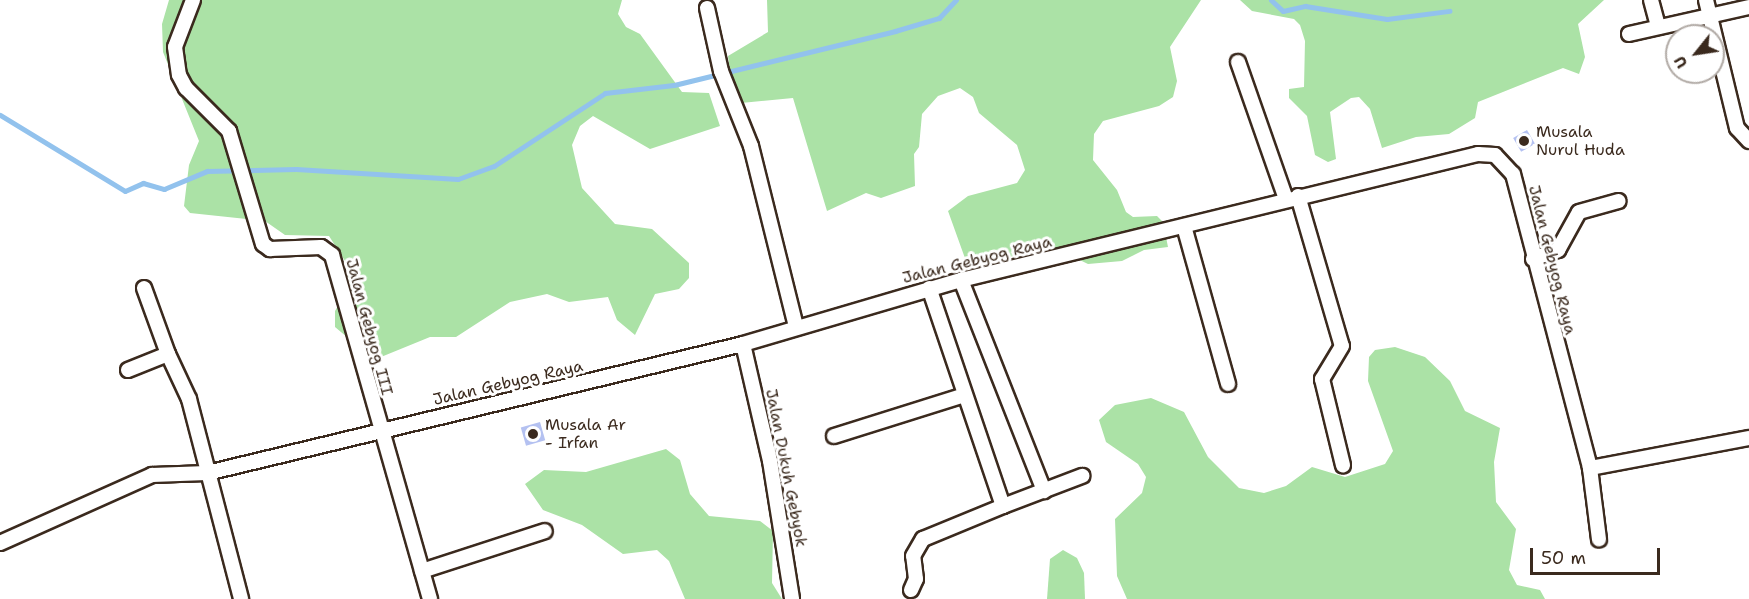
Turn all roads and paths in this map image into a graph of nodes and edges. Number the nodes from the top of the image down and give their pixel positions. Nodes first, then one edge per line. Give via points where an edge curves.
1 (193, 0) edge
2 (1651, 0) edge
3 (1706, 0) edge
4 (1749, 7) edge
5 (707, 8) dead end
6 (1709, 14) junction
7 (1658, 27) junction
8 (1629, 34) dead end
9 (1238, 62) dead end
10 (1749, 141) edge
11 (1292, 198) junction
12 (1619, 201) dead end
13 (1184, 226) junction
14 (1533, 259) junction
15 (961, 280) junction
16 (144, 288) dead end
17 (929, 288) junction
18 (796, 327) junction
19 (743, 344) junction
20 (168, 354) junction
21 (128, 370) dead end
22 (1228, 384) dead end
23 (965, 395) junction
24 (380, 429) junction
25 (834, 436) dead end
26 (1749, 438) edge
27 (1343, 465) dead end
28 (1590, 468) junction
29 (207, 473) junction
30 (1082, 476) dead end
31 (1044, 491) junction
32 (1001, 500) junction
33 (545, 531) dead end
34 (1599, 539) dead end
35 (0, 543) edge
36 (422, 571) junction
37 (911, 590) dead end
38 (241, 599) edge
39 (430, 599) edge
40 (792, 599) edge

1 - 24 street, Jalan Gebyog III via 175,47 177,67 186,88 229,131 263,244 270,249 321,247 332,255
2 - 7 street
3 - 6 street
4 - 6 street
5 - 18 street via 722,73 752,146
6 - 7 street
6 - 10 street via 1737,128
7 - 8 street
9 - 11 street
11 - 13 street, Jalan Gebyog Raya
11 - 14 street, Jalan Gebyog Raya via 1478,154 1495,155 1513,174
11 - 27 street via 1342,346 1322,379
12 - 14 street via 1579,212 1558,250
13 - 15 street, Jalan Gebyog Raya
13 - 22 street
14 - 28 street, Jalan Gebyog Raya
15 - 17 street, Jalan Gebyog Raya
15 - 31 street
16 - 20 street
17 - 18 street, Jalan Gebyog Raya
17 - 23 street
18 - 19 street, Jalan Gebyog Raya
19 - 24 street, Jalan Gebyog Raya
19 - 40 street, Jalan Dukuh Gebyok via 770,461
20 - 21 street
20 - 29 street via 189,399
23 - 25 street
23 - 32 street
24 - 29 street, Jalan Gebyog Raya
24 - 36 street
26 - 28 street
28 - 34 street, Jalan Gebyog Raya
29 - 35 street, Jalan Gebyog Raya via 152,475
29 - 38 street
30 - 31 street
31 - 32 street
32 - 37 street via 923,539 913,556 916,579
33 - 36 street
36 - 39 street

